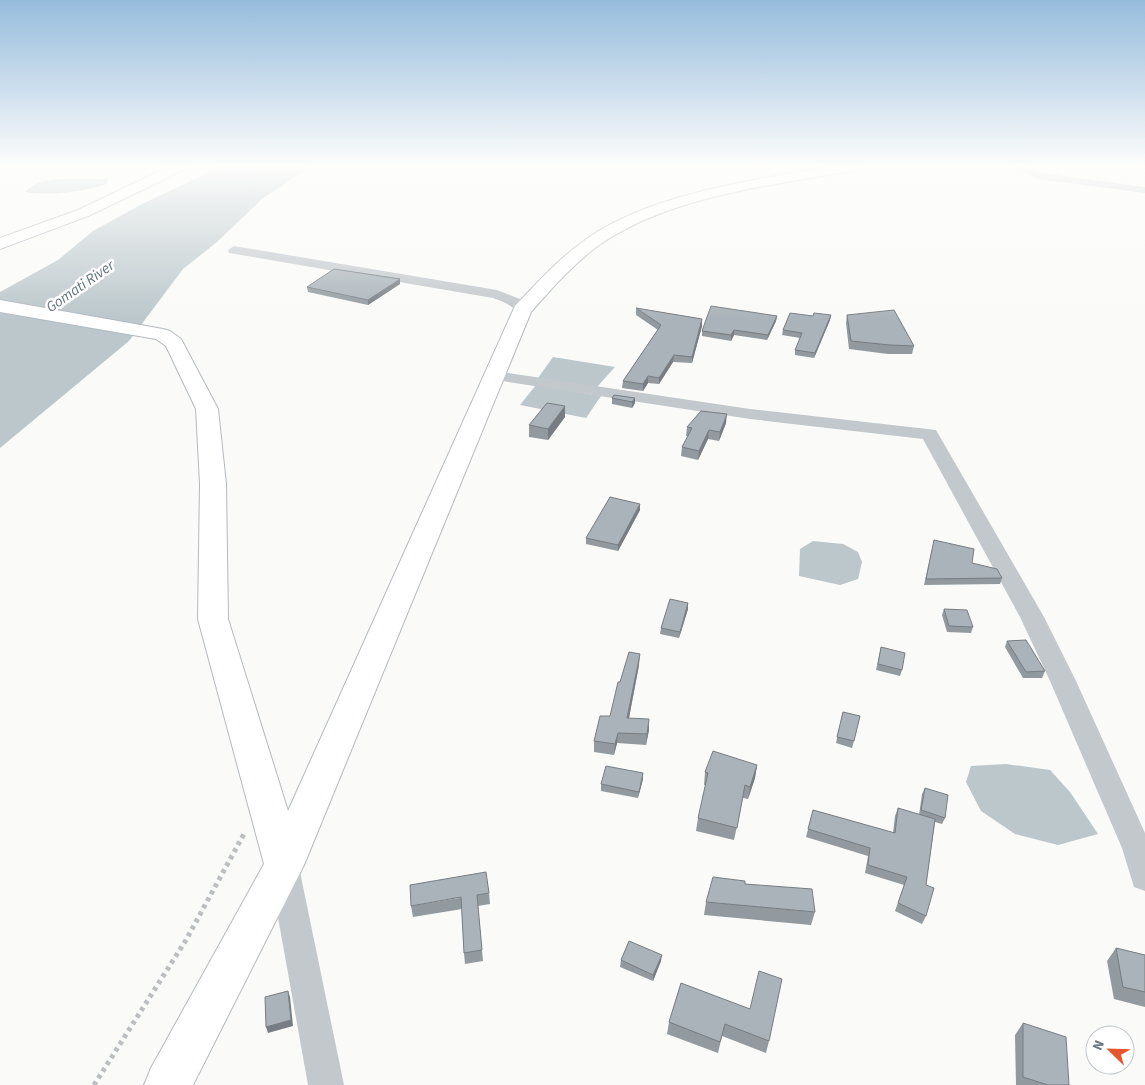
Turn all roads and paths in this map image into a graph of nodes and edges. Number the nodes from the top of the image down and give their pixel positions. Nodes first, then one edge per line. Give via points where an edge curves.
1 (70, 218) edge
2 (640, 218) edge
3 (0, 244) edge
4 (234, 250) dead end
5 (0, 306) edge
6 (522, 310) junction
7 (495, 376) junction
8 (247, 828) dead end
9 (284, 865) junction
10 (1145, 877) edge
11 (94, 1085) edge
12 (168, 1085) edge
13 (326, 1085) edge

1 - 3 street
2 - 6 street via 607,233 584,249
4 - 6 street via 497,294 515,302
5 - 9 street via 145,331 163,335 174,343 207,409 213,484 213,620
6 - 7 street
7 - 9 street
7 - 10 street via 750,414 930,434 1064,681 1137,848
8 - 11 path via 186,940
9 - 12 street
9 - 13 street

